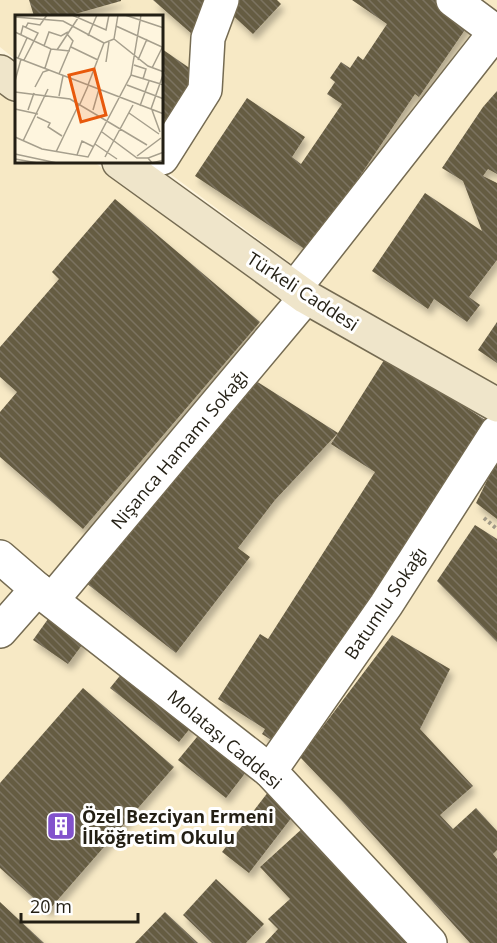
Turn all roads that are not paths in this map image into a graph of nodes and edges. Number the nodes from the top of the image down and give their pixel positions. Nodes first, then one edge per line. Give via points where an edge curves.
1 (222, 0) edge
2 (453, 0) edge
3 (496, 31) edge
4 (0, 72) edge
5 (15, 83) edge
6 (164, 155) edge
7 (131, 164) edge
8 (156, 168) edge
9 (300, 293) junction
10 (497, 405) edge
11 (497, 432) edge
12 (0, 558) edge
13 (44, 594) junction
14 (0, 631) edge
15 (270, 771) junction
16 (430, 943) edge

1 - 6 street via 208,38 205,90
2 - 3 street
3 - 9 street, Nişanca Hamamı Sokağı
4 - 5 main road
7 - 8 main road, Türkeli Caddesi
8 - 9 main road, Türkeli Caddesi
9 - 10 main road, Türkeli Caddesi
9 - 13 street, Nişanca Hamamı Sokağı
11 - 15 street, Batumlu Sokağı via 386,605
12 - 13 street, Molataşı Caddesi
13 - 14 street, Nişanca Hamamı Sokağı
13 - 15 street, Molataşı Caddesi
15 - 16 street, Molataşı Caddesi

